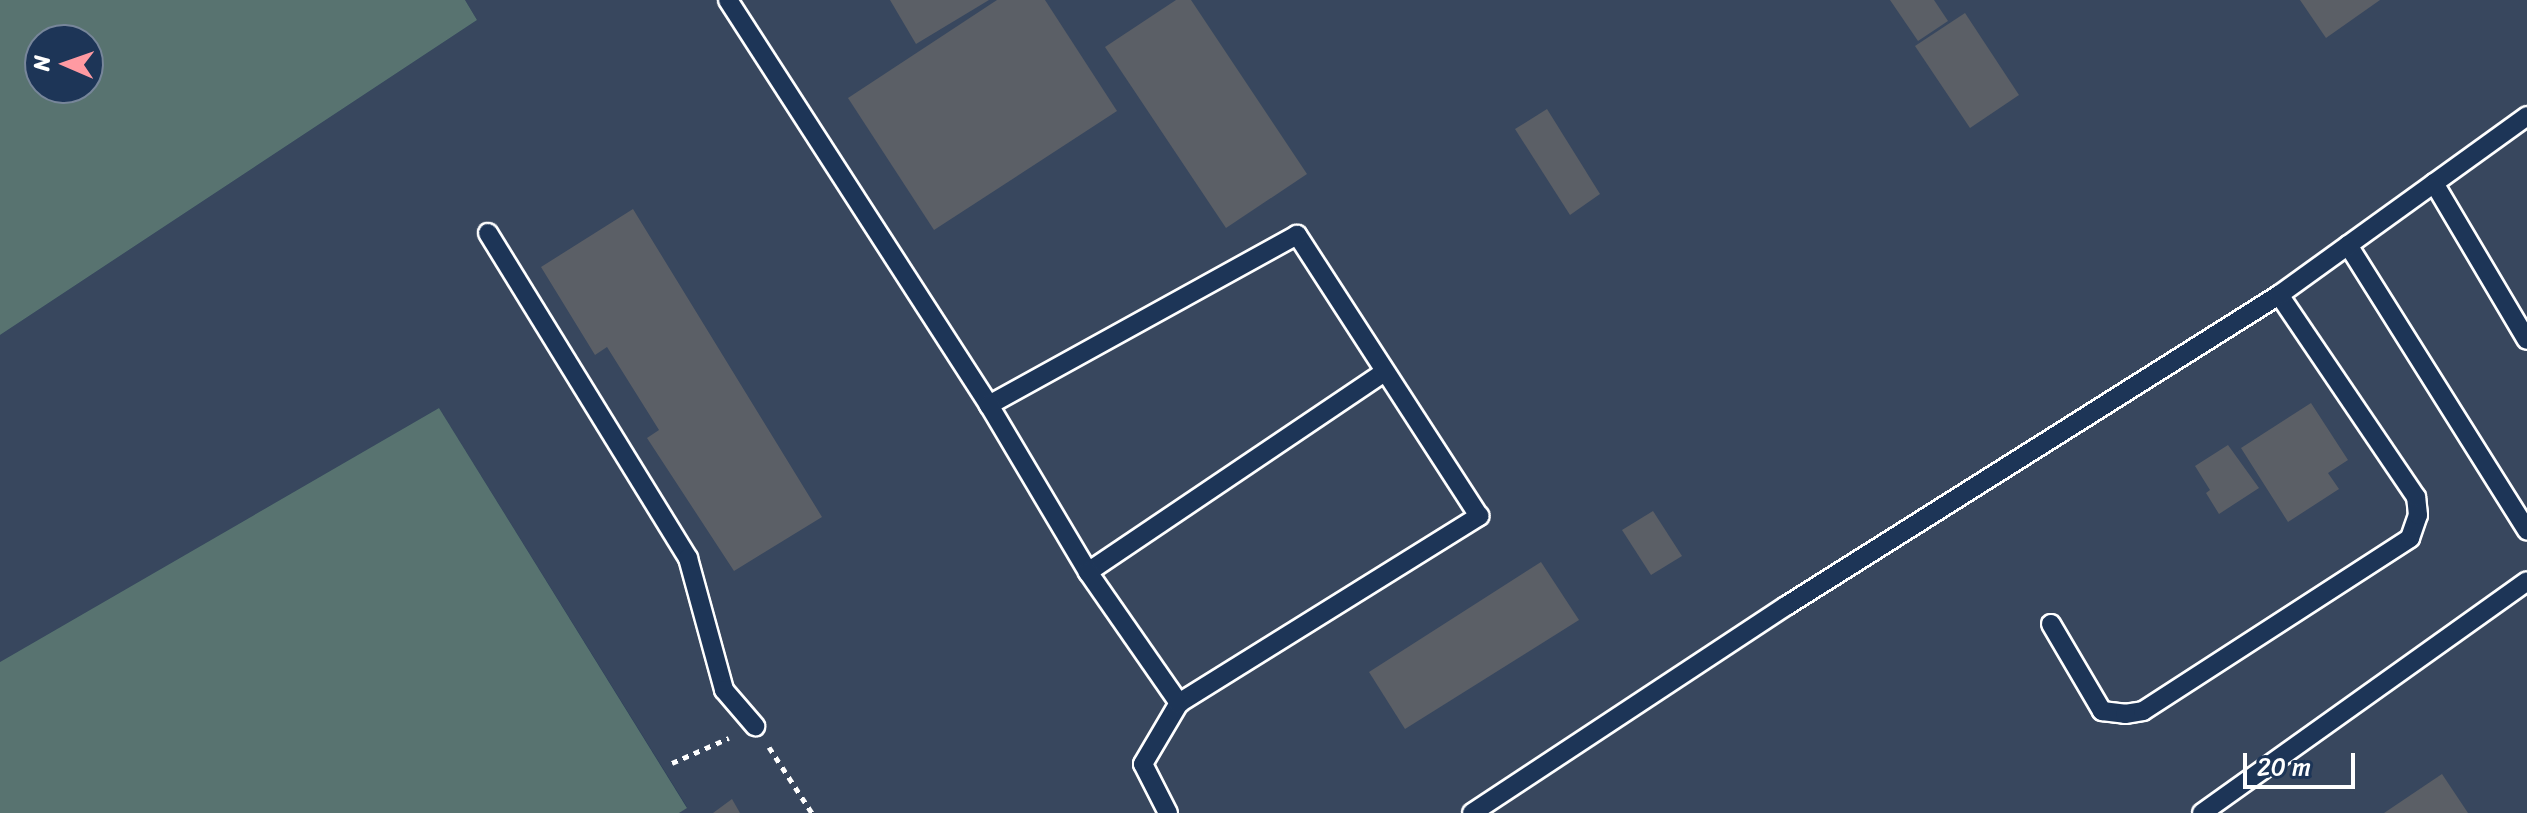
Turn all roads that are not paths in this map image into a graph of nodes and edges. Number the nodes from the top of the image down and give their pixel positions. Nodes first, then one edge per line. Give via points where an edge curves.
1 (728, 0) edge
2 (2527, 116) edge
3 (2434, 183) junction
4 (488, 233) dead end
5 (2348, 245) junction
6 (2279, 295) junction
7 (2527, 340) edge
8 (1383, 373) junction
9 (989, 405) junction
10 (2527, 530) edge
11 (1088, 572) junction
12 (2527, 581) edge
13 (2051, 624) dead end
14 (1179, 703) junction
15 (755, 726) road end
16 (1168, 813) edge
17 (1472, 813) edge
18 (2202, 813) edge

1 - 9 lane
2 - 3 lane
3 - 5 lane
3 - 7 lane
4 - 15 lane via 688,558 724,690
5 - 6 lane
5 - 10 lane
6 - 13 lane via 2416,497 2418,515 2410,538 2143,711 2102,711
6 - 17 lane via 1786,606
8 - 9 lane via 1297,235
8 - 11 lane
8 - 14 lane via 1479,516
9 - 11 lane
11 - 14 lane
12 - 18 lane
14 - 16 lane via 1143,764

